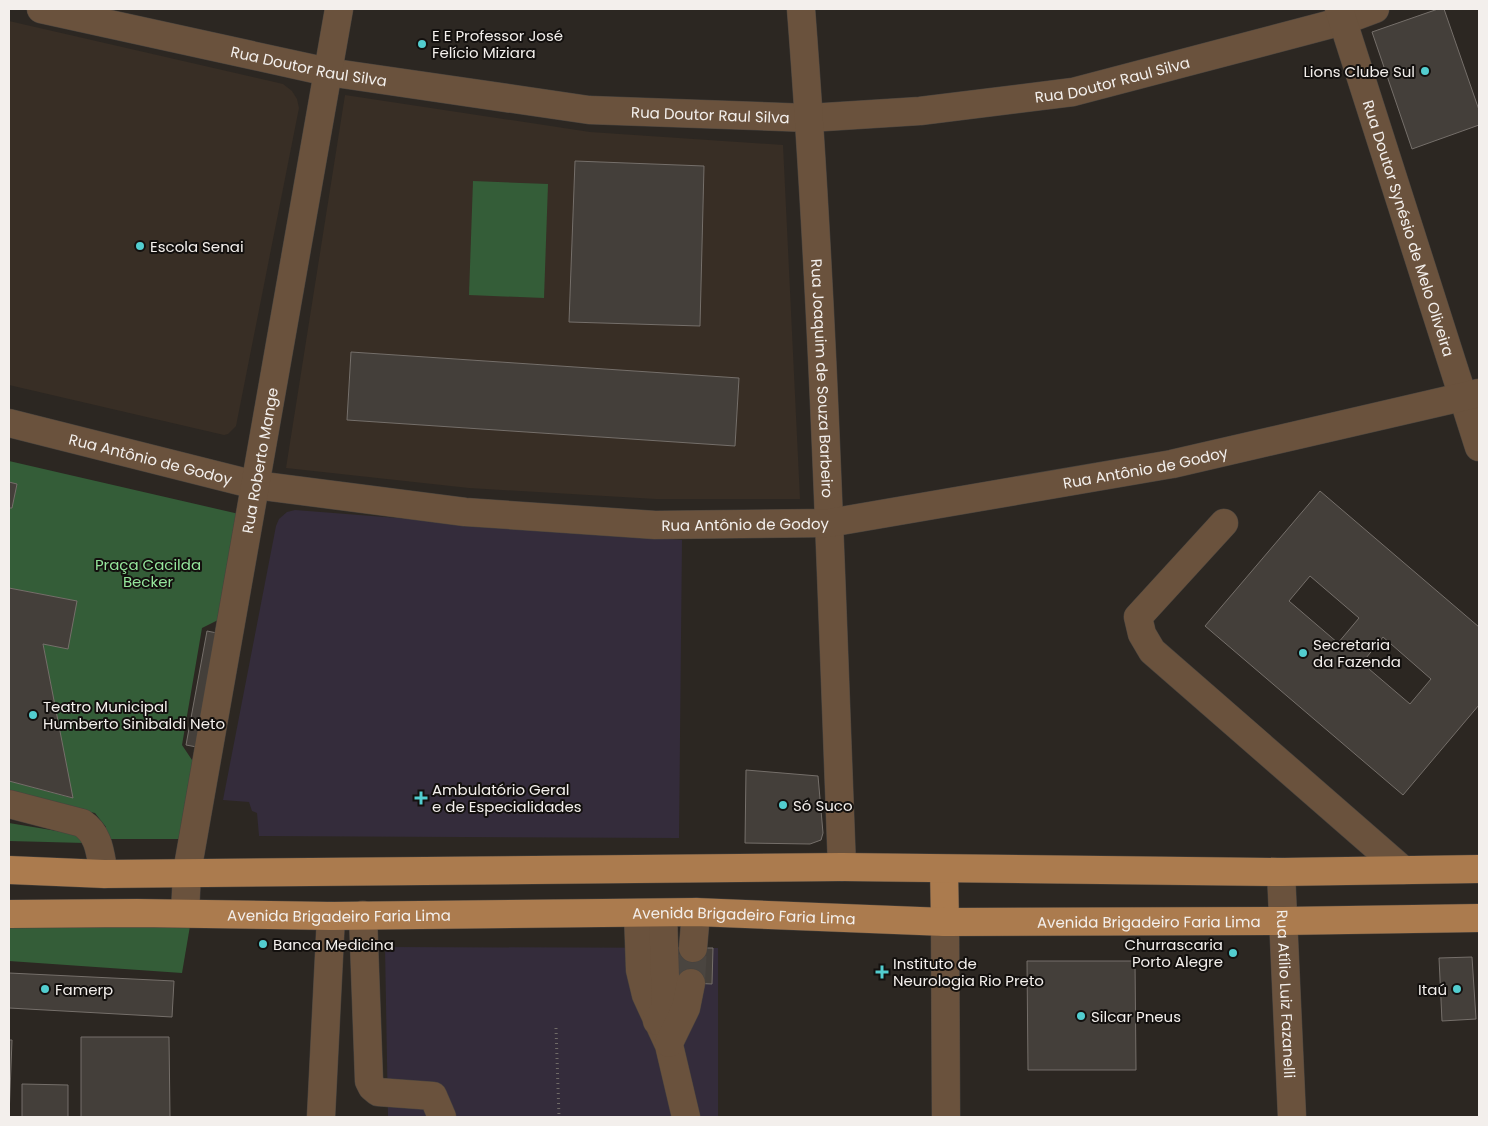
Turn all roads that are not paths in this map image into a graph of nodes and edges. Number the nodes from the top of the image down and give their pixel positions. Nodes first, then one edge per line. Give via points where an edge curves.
1 (41, 9) edge
2 (339, 9) edge
3 (801, 9) edge
4 (1375, 9) edge
5 (1341, 15) edge
6 (328, 72) junction
7 (809, 118) junction
8 (1471, 395) edge
9 (9, 423) edge
10 (1479, 447) edge
11 (255, 486) junction
12 (829, 523) junction
13 (1224, 523) dead end
14 (9, 804) edge
15 (842, 867) junction
16 (944, 869) junction
17 (1479, 869) edge
18 (9, 870) edge
19 (1403, 870) junction
20 (186, 872) junction
21 (1281, 872) junction
22 (104, 874) junction
23 (696, 912) junction
24 (185, 913) junction
25 (651, 913) junction
26 (9, 914) edge
27 (364, 915) junction
28 (331, 916) junction
29 (1479, 918) edge
30 (1283, 921) junction
31 (945, 922) junction
32 (693, 948) tunnel mouth
33 (691, 983) tunnel mouth
34 (669, 1044) junction
35 (437, 1106) edge
36 (321, 1117) edge
37 (686, 1117) edge
38 (946, 1117) edge
39 (1292, 1117) edge

1 - 6 street, Rua Doutor Raul Silva
2 - 6 street, Rua Roberto Mange
3 - 7 street, Rua Joaquim de Souza Barbeiro
4 - 5 street, Rua Doutor Raul Silva
5 - 7 street, Rua Doutor Raul Silva via 1073,92 920,111
5 - 8 street, Rua Doutor Synésio de Melo Oliveira
6 - 7 street, Rua Doutor Raul Silva via 589,110
6 - 11 street, Rua Roberto Mange
7 - 12 street, Rua Joaquim de Souza Barbeiro
8 - 10 street, Rua Doutor Synésio de Melo Oliveira
8 - 12 street, Rua Antônio de Godoy via 1172,464
9 - 11 street, Rua Antônio de Godoy
11 - 12 street, Rua Antônio de Godoy via 465,512 655,526
11 - 20 street, Rua Roberto Mange
12 - 15 street, Rua Joaquim de Souza Barbeiro
13 - 19 street via 1138,617 1142,634 1152,651
14 - 22 street via 91,828 97,838
15 - 16 main road
15 - 20 main road
16 - 21 main road
16 - 31 main road
17 - 19 main road
18 - 22 main road
19 - 21 main road
20 - 22 main road
20 - 24 street, Rua Roberto Mange
21 - 30 street, Rua Atílio Luiz Fazanelli
23 - 25 main road, Avenida Brigadeiro Faria Lima
23 - 31 main road, Avenida Brigadeiro Faria Lima
23 - 32 street
24 - 26 main road, Avenida Brigadeiro Faria Lima
24 - 28 main road, Avenida Brigadeiro Faria Lima
25 - 27 main road, Avenida Brigadeiro Faria Lima
25 - 34 street via 640,970 656,1021
27 - 28 main road, Avenida Brigadeiro Faria Lima
27 - 35 street via 369,1081 378,1092
28 - 36 street
29 - 30 main road, Avenida Brigadeiro Faria Lima
30 - 31 main road, Avenida Brigadeiro Faria Lima
30 - 39 street, Rua Atílio Luiz Fazanelli
31 - 38 street
33 - 34 street via 686,1008
34 - 37 street

